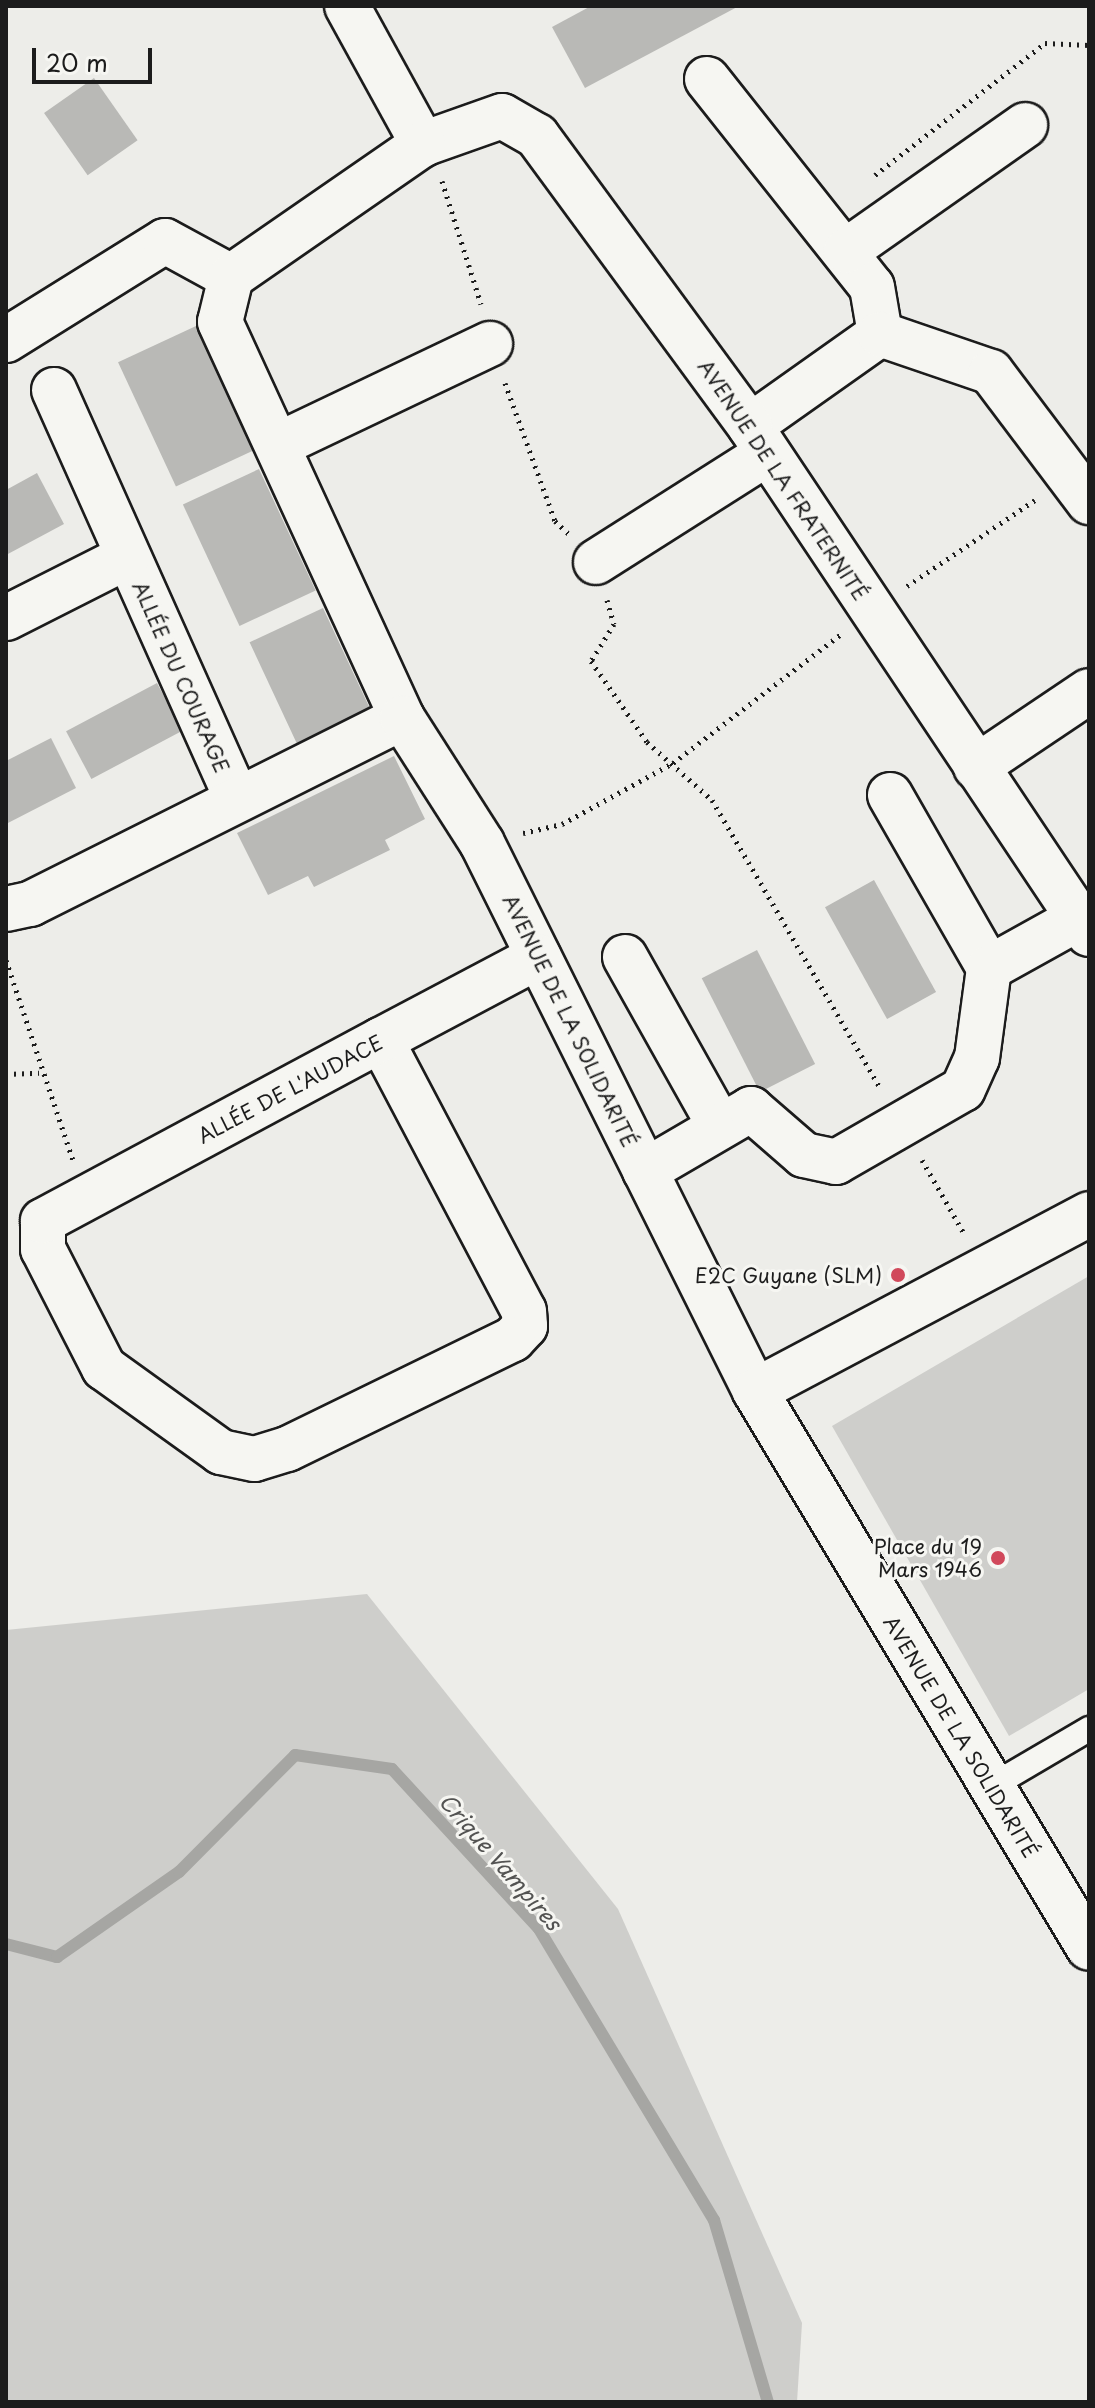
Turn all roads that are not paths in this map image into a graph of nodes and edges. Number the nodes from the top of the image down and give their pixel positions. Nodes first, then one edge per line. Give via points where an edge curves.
1 (347, 6) edge
2 (707, 79) dead end
3 (1025, 125) dead end
4 (423, 144) junction
5 (846, 251) junction
6 (231, 277) junction
7 (880, 334) junction
8 (6, 340) edge
9 (490, 344) road end
10 (54, 390) dead end
11 (758, 440) junction
12 (278, 445) junction
13 (1079, 490) edge
14 (127, 557) junction
15 (596, 562) road end
16 (6, 618) edge
17 (1089, 691) edge
18 (402, 718) junction
19 (976, 767) junction
20 (890, 795) dead end
21 (236, 796) junction
22 (6, 909) edge
23 (1084, 926) edge
24 (538, 957) junction
25 (625, 957) dead end
26 (989, 968) junction
27 (381, 1040) junction
28 (720, 1126) junction
29 (645, 1171) junction
30 (1089, 1214) edge
31 (755, 1391) junction
32 (1089, 1729) edge
33 (990, 1787) junction
34 (1089, 1948) edge

1 - 4 street
2 - 5 street
3 - 5 street
4 - 6 street
4 - 11 street, AVENUE DE LA FRATERNITÉ via 502,116 537,136
5 - 7 street via 872,287
6 - 8 street via 165,241
6 - 12 street, AVENUE DE LA SOLIDARITÉ via 220,322
7 - 11 street
7 - 13 street via 991,372
9 - 12 street
10 - 14 street, ALLÉE DU COURAGE
11 - 15 street
11 - 19 street, AVENUE DE LA FRATERNITÉ
12 - 18 street, AVENUE DE LA SOLIDARITÉ
14 - 16 street, ALLÉE DU COURAGE
14 - 21 street, ALLÉE DU COURAGE
17 - 19 street
18 - 21 street, ALLÉE DU COURAGE
18 - 24 street, AVENUE DE LA SOLIDARITÉ via 482,843
19 - 23 street, AVENUE DE LA FRATERNITÉ
20 - 26 street
21 - 22 street, ALLÉE DU COURAGE via 30,904
23 - 26 street
24 - 27 street, ALLÉE DE L'AUDACE
24 - 29 street, AVENUE DE LA SOLIDARITÉ
25 - 28 street
26 - 28 street via 977,1058 963,1089 836,1162 804,1155 751,1109
27 - 27 street, ALLÉE DE L'AUDACE via 524,1311 525,1326 513,1339 287,1449 254,1459 221,1452 104,1368 43,1249 43,1221
28 - 29 street
29 - 31 street, AVENUE DE LA SOLIDARITÉ
30 - 31 street
31 - 33 street, AVENUE DE LA SOLIDARITÉ
32 - 33 lane
33 - 34 street, AVENUE DE LA SOLIDARITÉ

